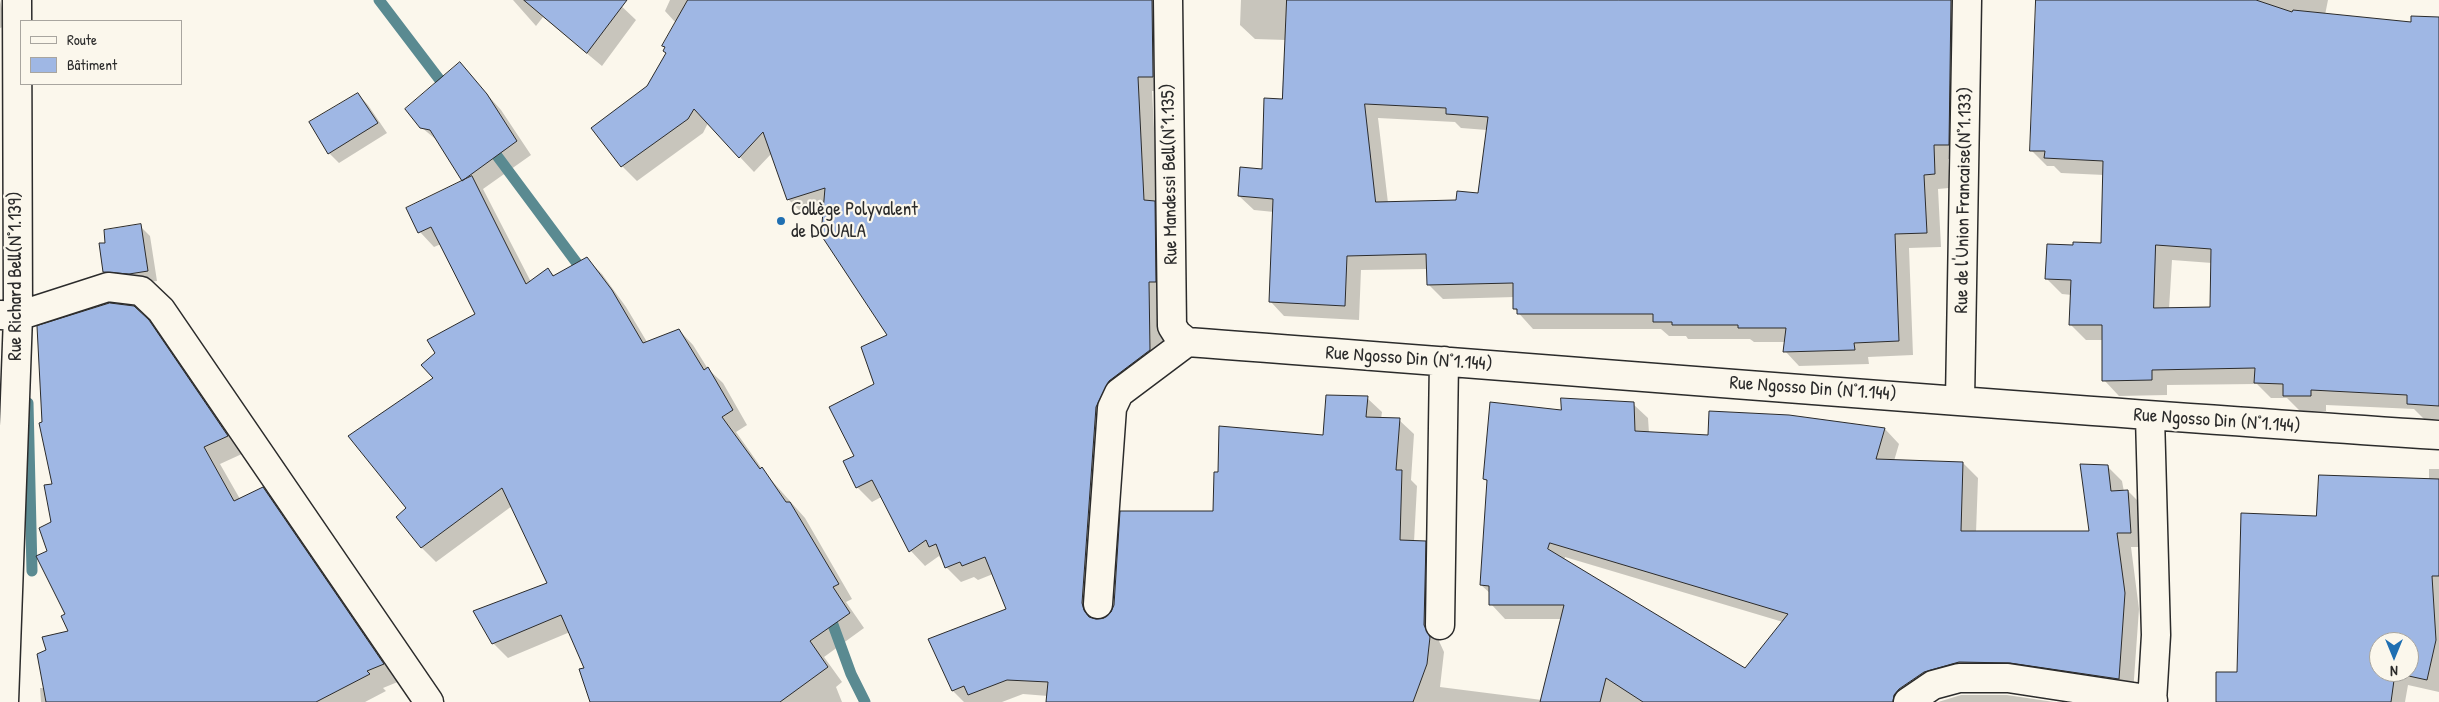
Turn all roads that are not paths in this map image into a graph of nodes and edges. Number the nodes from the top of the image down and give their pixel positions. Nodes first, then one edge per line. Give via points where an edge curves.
1 (17, 0) edge
2 (1168, 0) edge
3 (1967, 0) edge
4 (9, 316) edge
5 (1187, 342) junction
6 (1444, 361) junction
7 (1960, 400) junction
8 (2150, 417) junction
9 (2439, 435) edge
10 (4, 597) edge
11 (1098, 604) dead end
12 (1440, 625) dead end
13 (2153, 701) edge
14 (4, 702) edge
15 (429, 702) edge
16 (1908, 702) edge

1 - 4 street, Rue Richard Bell(N°1.139)
2 - 5 street, Rue Mandessi Bell(N°1.135) via 1172,326
3 - 7 street, Rue de l'Union Francaise(N°1.133)
4 - 10 street, Rue Richard Bell(N°1.139)
4 - 15 street via 108,287 141,291 160,310
5 - 6 street, Rue Ngosso Din (N°1.144)
5 - 11 street via 1119,393 1112,408
6 - 7 street, Rue Ngosso Din (N°1.144)
6 - 12 street
7 - 8 street, Rue Ngosso Din (N°1.144)
8 - 9 street, Rue Ngosso Din (N°1.144)
8 - 13 street via 2156,635
10 - 14 street, Rue Richard Bell(N°1.139)
13 - 16 street via 2008,678 1959,678 1933,686

